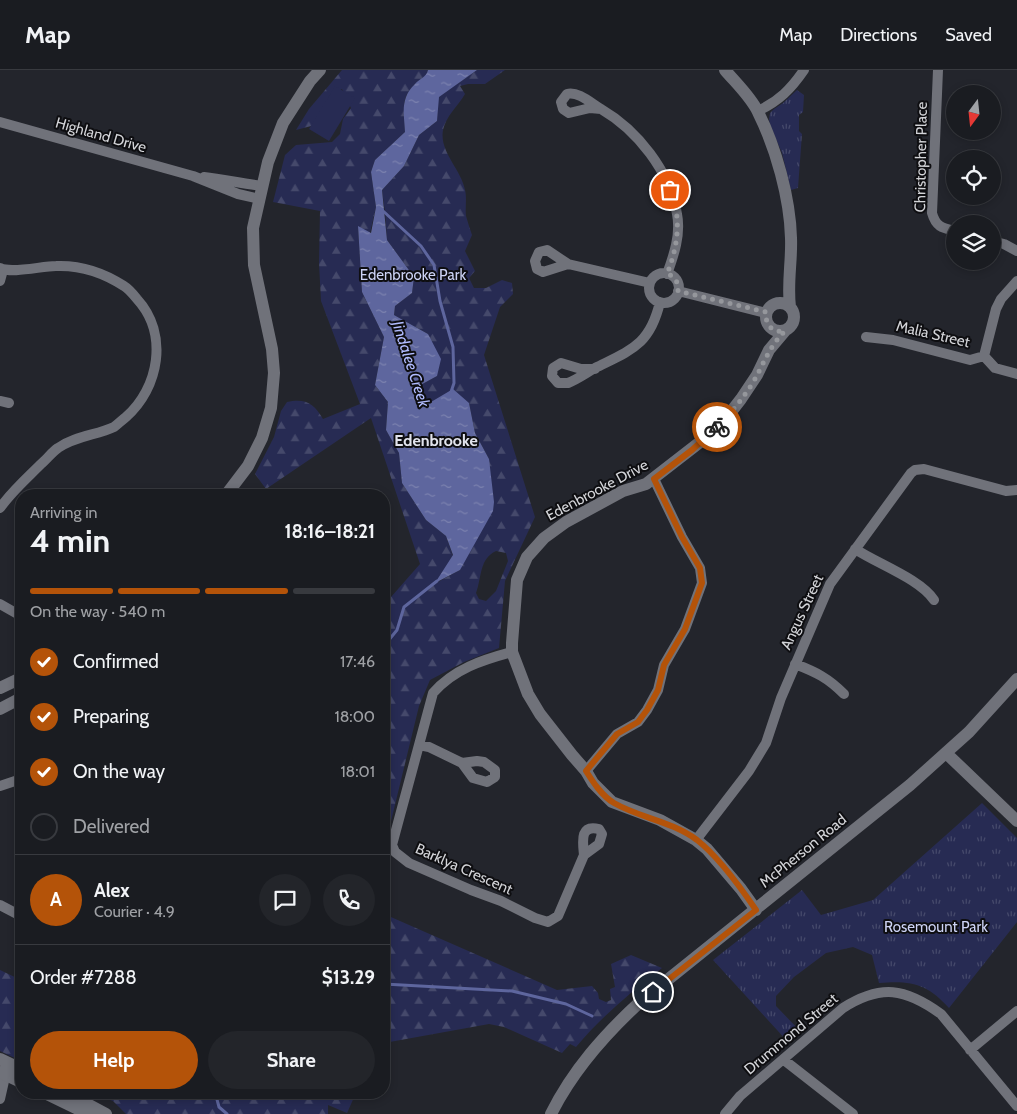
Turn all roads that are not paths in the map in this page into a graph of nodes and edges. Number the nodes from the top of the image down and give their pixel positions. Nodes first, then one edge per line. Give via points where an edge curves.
1 (320, 70) edge
2 (725, 70) edge
3 (804, 70) edge
4 (938, 70) edge
5 (601, 109) dead end
6 (758, 111) junction
7 (0, 122) edge
8 (193, 176) junction
9 (263, 186) junction
10 (260, 199) junction
11 (946, 229) edge
12 (1001, 243) edge
13 (1017, 250) edge
14 (568, 264) dead end
15 (1, 269) edge
16 (667, 274) junction
17 (0, 281) edge
18 (1017, 281) edge
19 (788, 282) junction
20 (650, 283) junction
21 (678, 291) junction
22 (660, 302) junction
23 (776, 303) junction
24 (790, 307) junction
25 (766, 312) junction
26 (771, 328) junction
27 (785, 331) junction
28 (866, 337) dead end
29 (769, 350) junction
30 (984, 356) junction
31 (594, 369) dead end
32 (1017, 374) edge
33 (654, 479) junction
34 (18, 489) edge
35 (231, 489) edge
36 (1017, 490) edge
37 (15, 492) edge
38 (0, 508) edge
39 (855, 549) junction
40 (934, 600) dead end
41 (0, 604) edge
42 (15, 613) edge
43 (512, 652) junction
44 (795, 664) junction
45 (1017, 679) edge
46 (15, 681) edge
47 (0, 688) edge
48 (844, 694) dead end
49 (15, 701) edge
50 (0, 709) edge
51 (419, 745) junction
52 (946, 753) junction
53 (462, 763) dead end
54 (586, 771) junction
55 (15, 782) edge
56 (0, 786) edge
57 (1017, 821) edge
58 (696, 840) junction
59 (584, 855) dead end
60 (1, 906) edge
61 (756, 910) junction
62 (15, 913) edge
63 (1017, 1011) edge
64 (970, 1050) junction
65 (784, 1060) junction
66 (3, 1067) edge
67 (15, 1077) edge
68 (0, 1099) edge
69 (57, 1099) edge
70 (79, 1099) edge
71 (1017, 1106) edge
72 (88, 1114) edge
73 (106, 1114) edge
74 (551, 1114) edge
75 (725, 1114) edge
76 (853, 1114) edge

1 - 9 street via 283,123
2 - 6 street
3 - 6 street via 777,101
4 - 11 street, Christopher Place via 932,214 935,222
5 - 16 street via 615,117 649,151 671,194 677,214 678,236
6 - 19 street via 786,197 791,249
7 - 8 street, Highland Drive
8 - 9 street, Highland Drive
8 - 10 street, Highland Drive
9 - 10 street
10 - 35 street via 253,228 254,265 272,349 271,408 262,438 248,466
12 - 13 street
14 - 20 street
15 - 17 street
15 - 34 street via 58,266 82,268 104,275 126,287 144,306 156,337 154,374 134,410 114,426 58,448
16 - 20 street via 656,275
16 - 21 street via 675,279
18 - 30 street via 996,309
19 - 23 street
19 - 24 street
20 - 22 street via 650,295
21 - 22 street via 671,300
21 - 25 street
22 - 31 street via 653,325 638,345
23 - 24 street
23 - 25 street
24 - 27 street via 794,321
25 - 26 street
26 - 27 street
26 - 29 street, Edenbrooke Drive
27 - 29 street, Edenbrooke Drive
28 - 30 street, Malia Street via 893,340 970,360
29 - 33 street, Edenbrooke Drive via 751,385 727,417
30 - 32 street, Malia Street via 995,368
33 - 43 street, Edenbrooke Drive via 623,491 566,522 544,538 527,557 517,580
33 - 54 street via 700,568 702,583 685,629 664,665 658,690 647,710 638,722 617,734
36 - 39 street, Angus Street via 1008,491 924,469 915,470
37 - 38 street
39 - 40 street via 916,583
39 - 44 street, Angus Street via 830,584
41 - 42 street
43 - 51 street, Barklya Crescent via 470,665 438,687 429,705
43 - 54 street, Edenbrooke Drive via 536,707
44 - 48 street via 832,682
44 - 58 street, Angus Street via 766,743 749,771
45 - 52 street, McPherson Road
46 - 47 street
49 - 50 street
51 - 53 street
51 - 59 street, Barklya Crescent via 392,846 409,862 548,922 558,916
52 - 57 street
52 - 61 street, McPherson Road via 910,786
54 - 58 street, Edenbrooke Drive via 612,802 660,820
55 - 56 street
58 - 61 street, Edenbrooke Drive
60 - 62 street
61 - 74 street, McPherson Road via 614,1026 576,1072
63 - 64 street
64 - 65 street, Drummond Street via 941,1014 925,1002 889,992 859,998 843,1008
64 - 71 street, Drummond Street
65 - 75 street, Drummond Street via 740,1096
65 - 76 street
66 - 67 street
66 - 68 street
69 - 72 street
70 - 73 street

